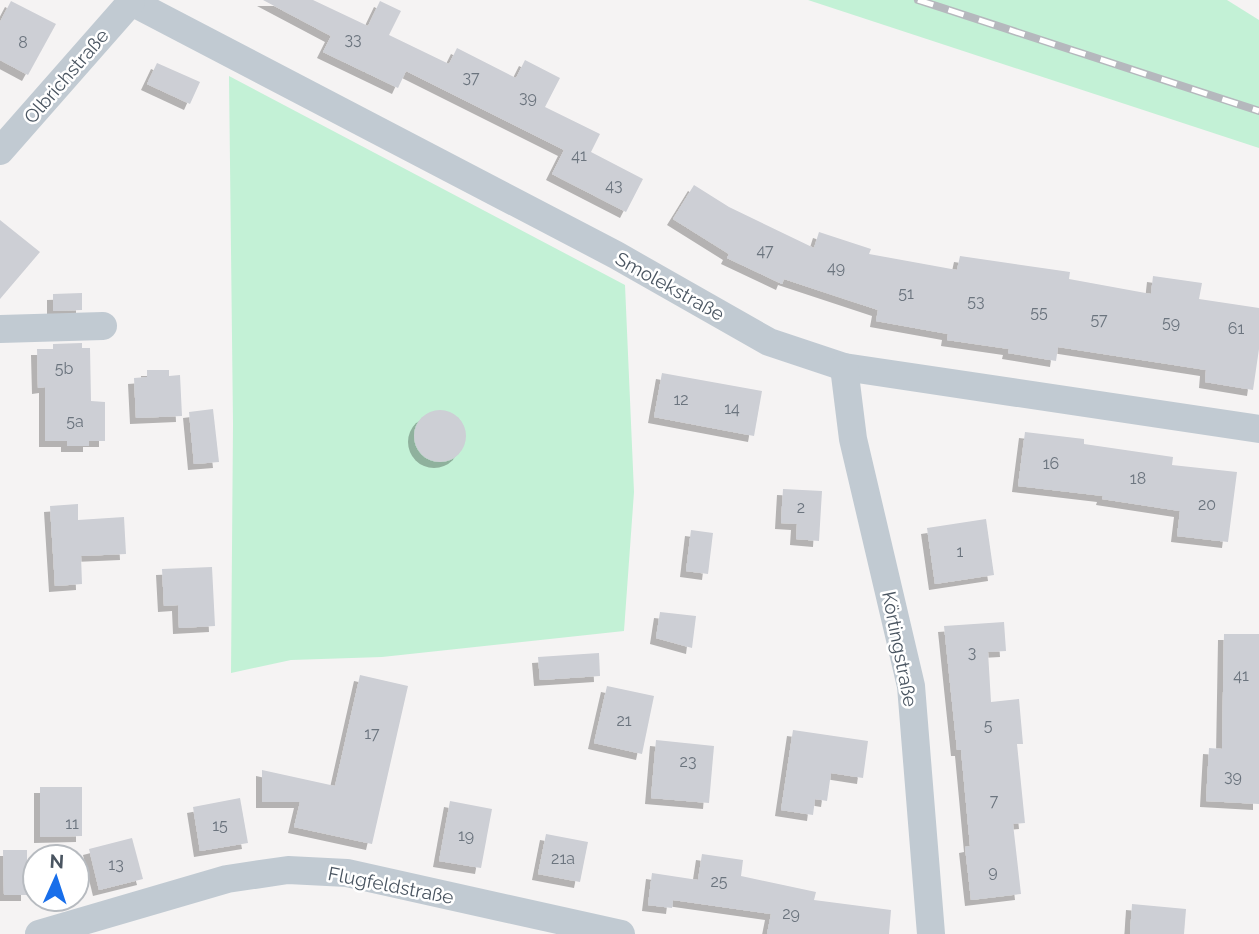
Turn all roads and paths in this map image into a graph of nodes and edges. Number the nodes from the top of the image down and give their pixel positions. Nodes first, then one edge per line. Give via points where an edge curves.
1 (130, 1) edge
2 (0, 151) edge
3 (103, 326) dead end
4 (0, 330) edge
5 (844, 367) junction
6 (1259, 429) edge
7 (39, 934) edge
8 (621, 934) edge
9 (931, 934) edge

1 - 2 street, Olbrichstraße
1 - 5 street, Smolekstraße via 616,255 769,342
3 - 4 street
5 - 6 street, Smolekstraße
5 - 9 street, Körtingstraße via 853,439 911,686
7 - 8 street, Flugfeldstraße via 228,879 288,870 347,873

